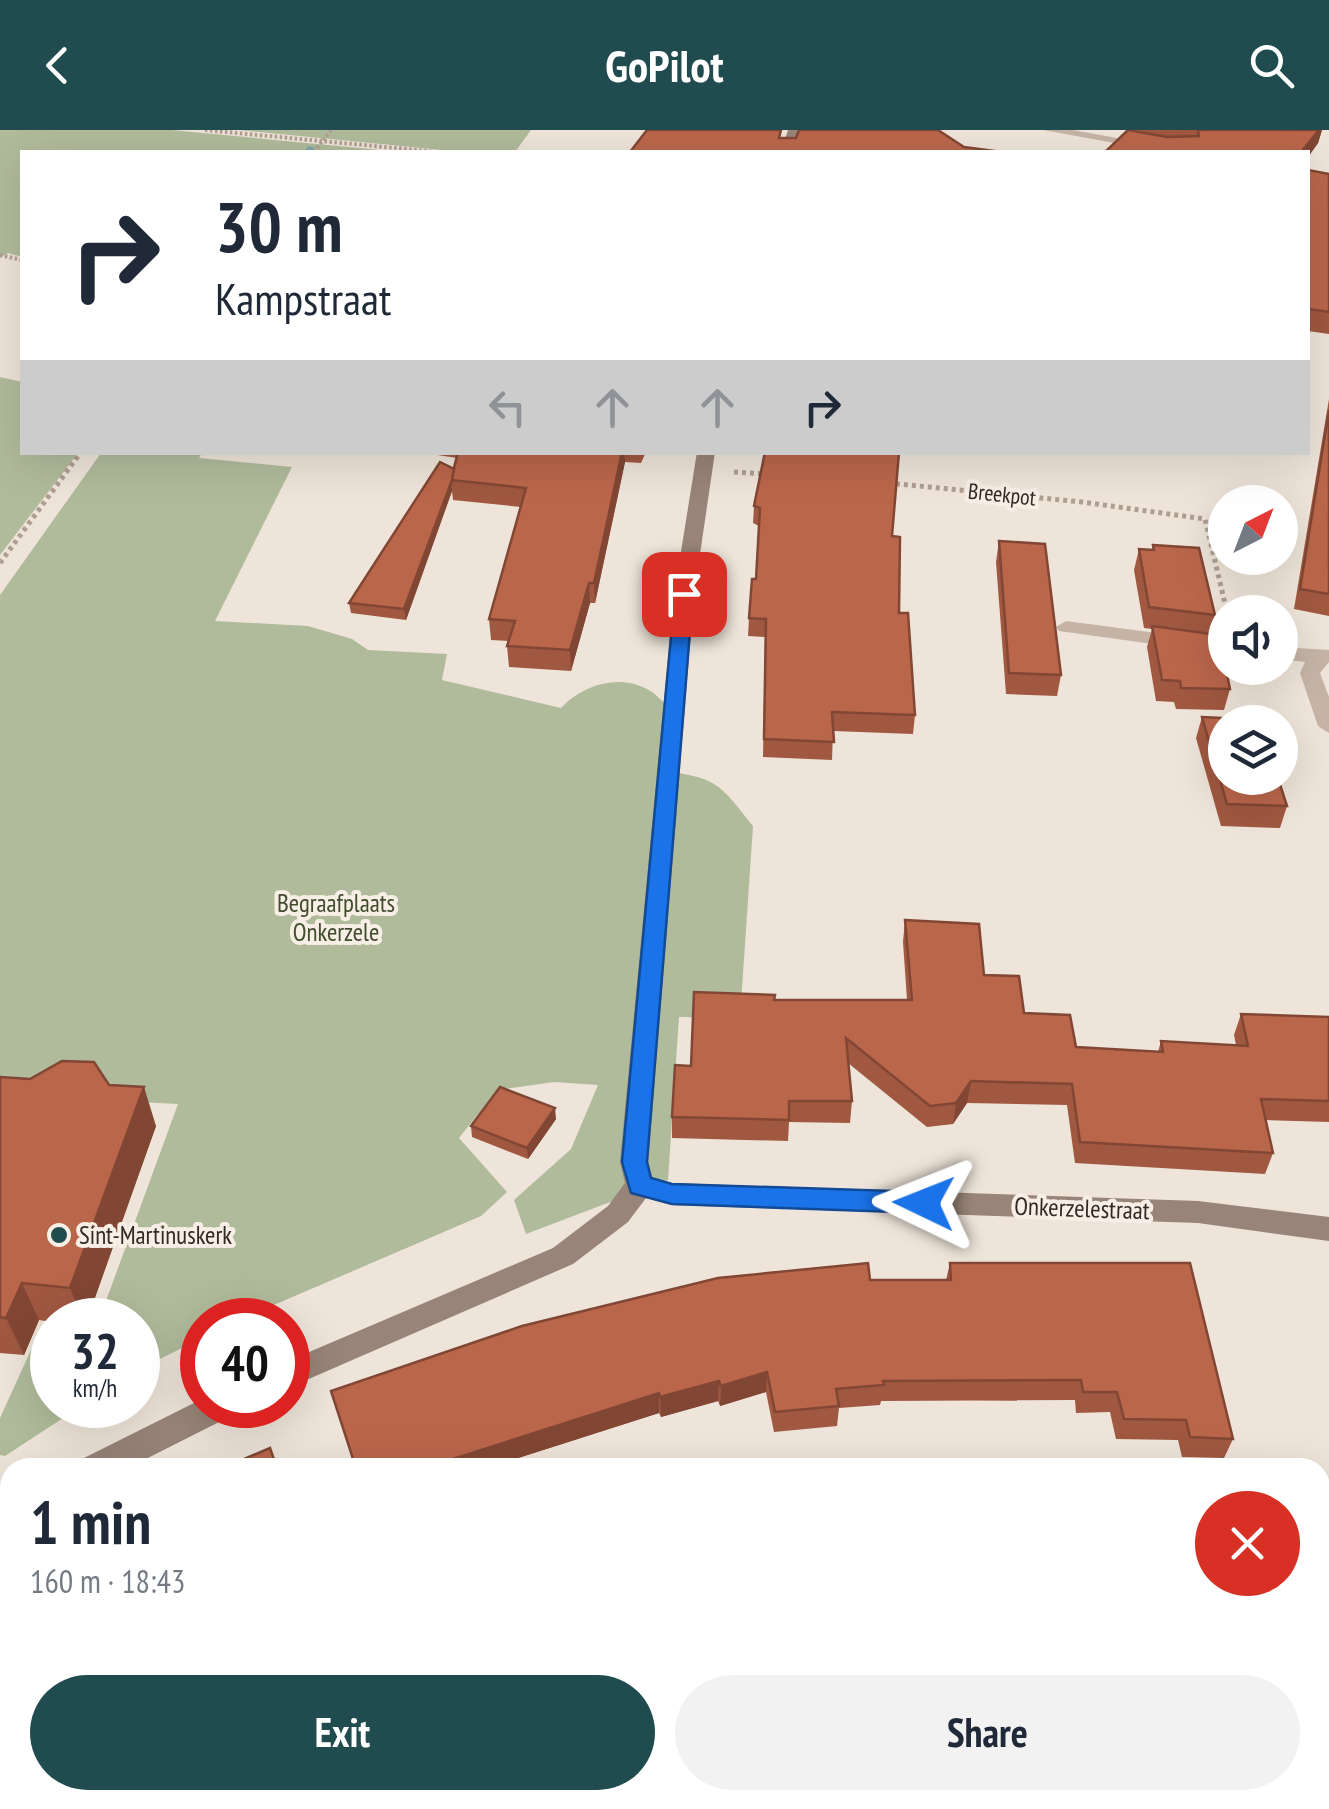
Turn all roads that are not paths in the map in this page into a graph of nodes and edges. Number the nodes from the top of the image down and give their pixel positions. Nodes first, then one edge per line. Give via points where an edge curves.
1 (1049, 130) edge
2 (1174, 150) edge
3 (704, 461) edge
4 (1066, 627) dead end
5 (1208, 646) edge
6 (1298, 654) edge
7 (1323, 656) edge
8 (1329, 726) edge
9 (640, 1186) junction
10 (1329, 1228) edge
11 (310, 1365) edge
12 (180, 1426) edge
13 (115, 1458) edge

1 - 2 street
3 - 9 street via 684,594 639,1100 634,1162
4 - 5 street
6 - 7 street
7 - 8 street via 1310,674
9 - 10 street, Onkerzelestraat via 672,1194 1198,1212
9 - 11 street via 618,1214 563,1256
12 - 13 street

